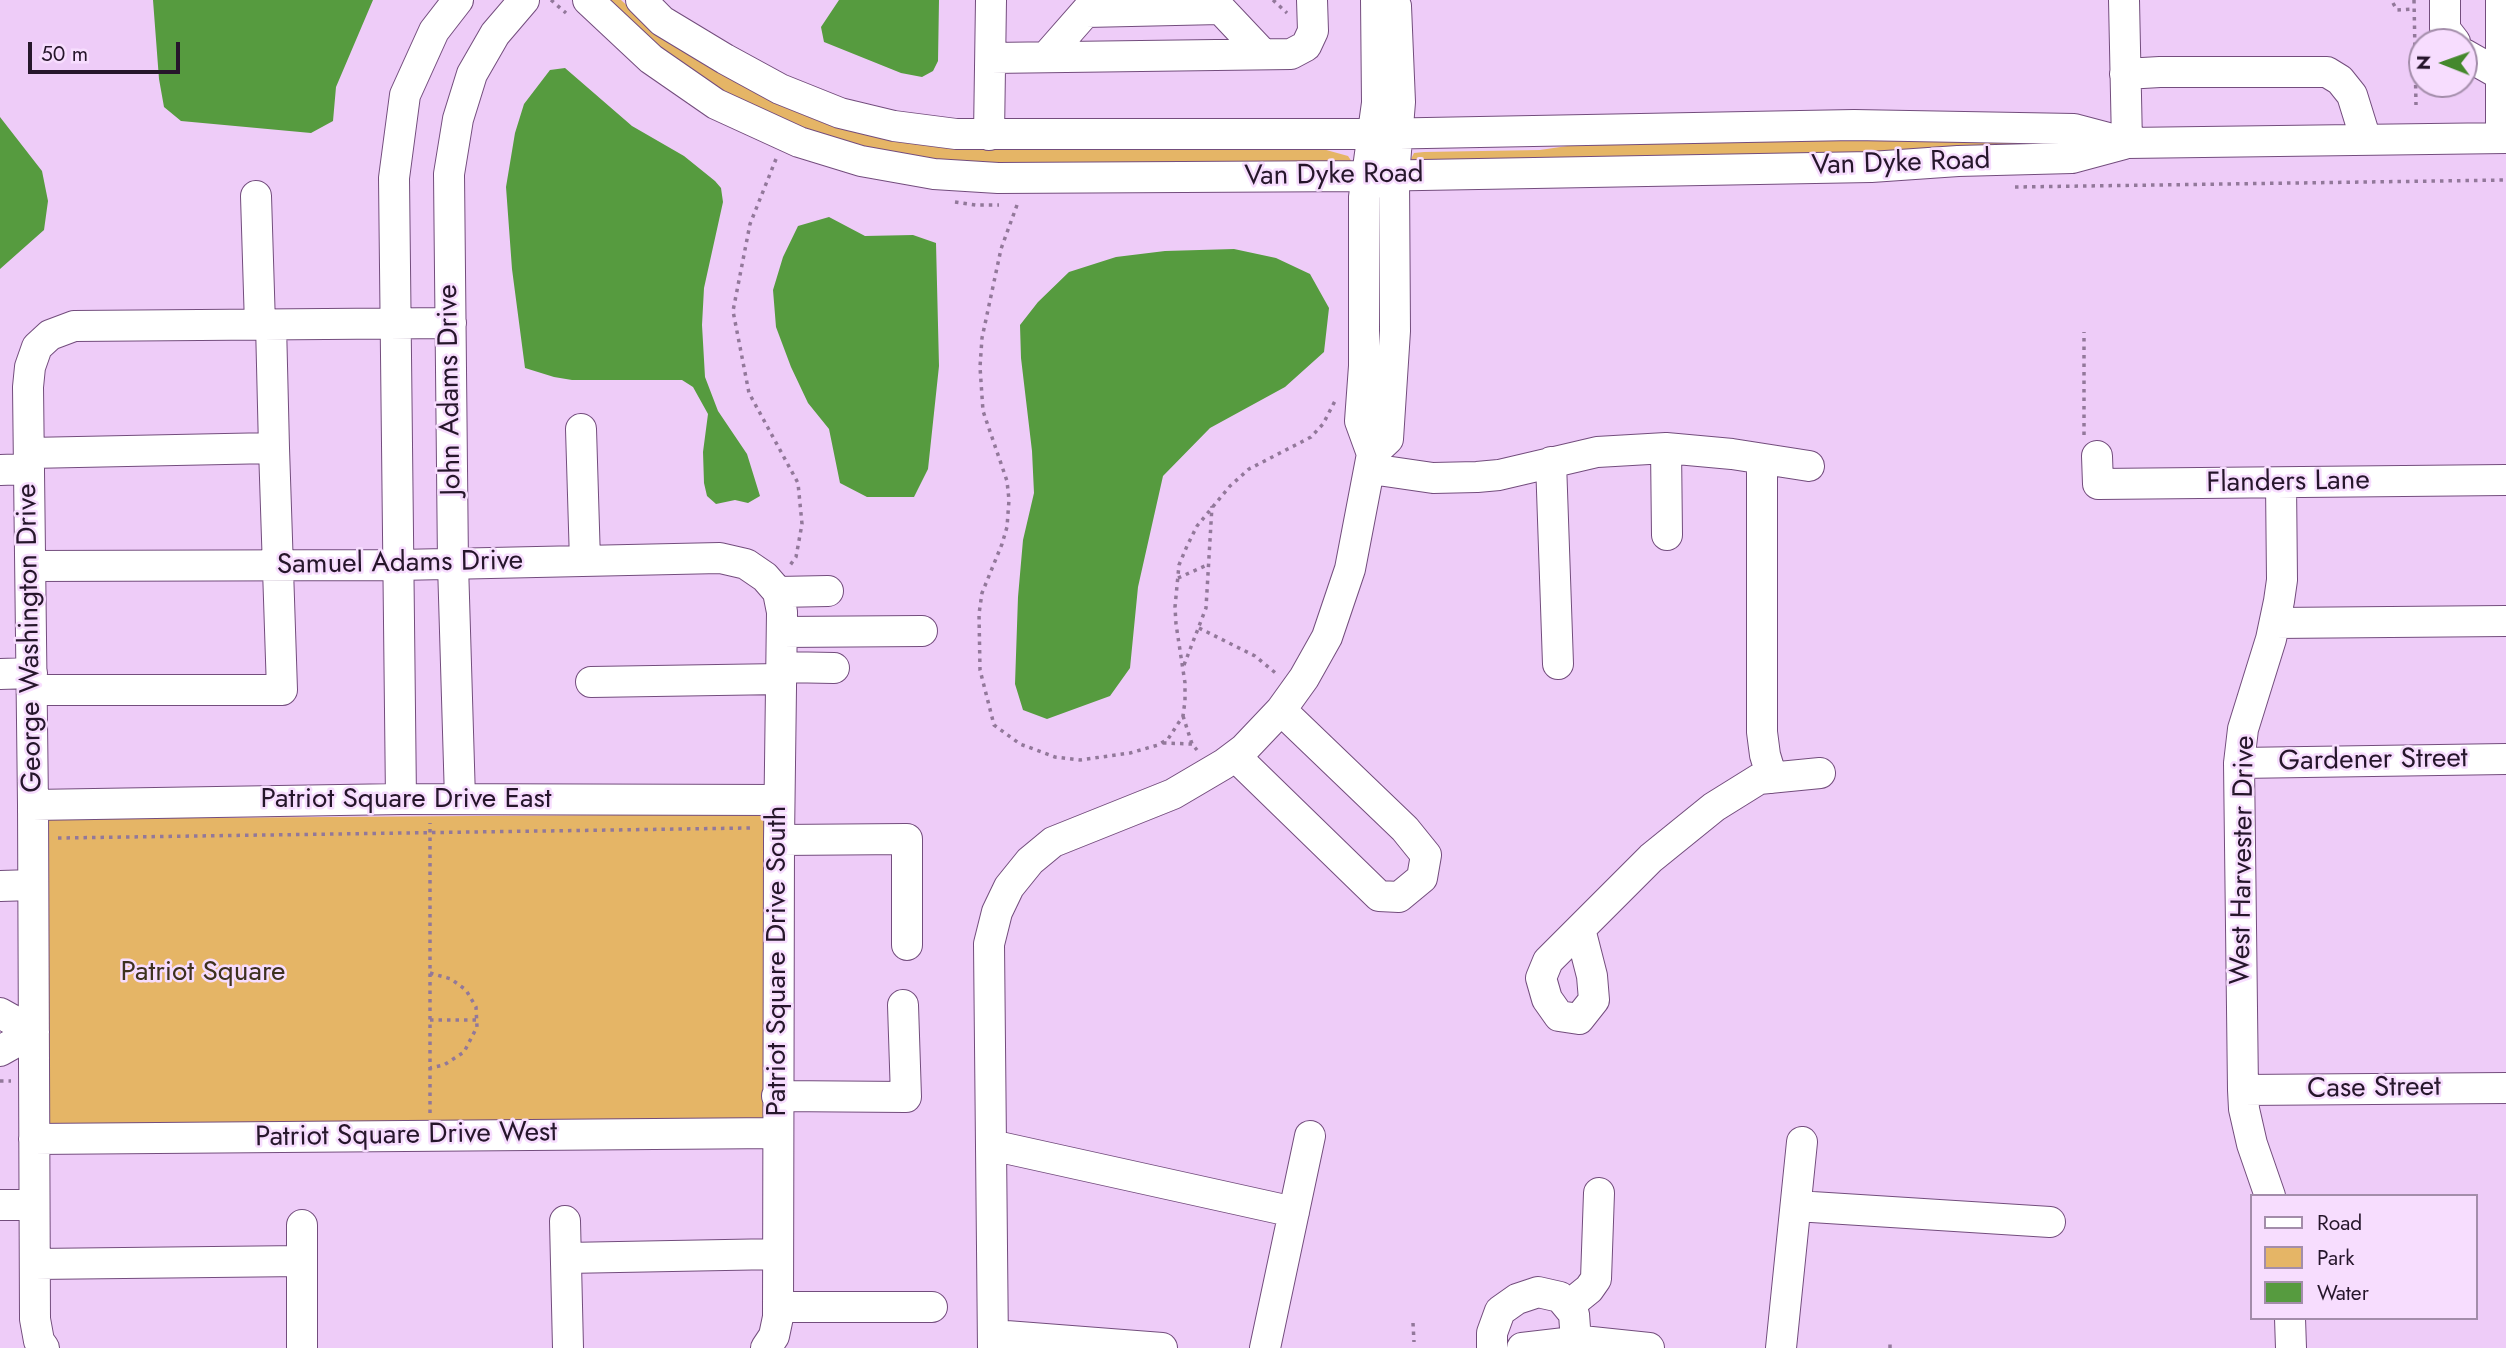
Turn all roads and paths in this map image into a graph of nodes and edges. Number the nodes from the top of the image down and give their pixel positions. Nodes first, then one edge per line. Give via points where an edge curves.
1 (458, 0) edge
2 (524, 0) edge
3 (588, 0) edge
4 (641, 0) edge
5 (991, 0) edge
6 (1273, 0) edge
7 (1376, 0) edge
8 (1393, 0) edge
9 (2124, 0) edge
10 (2414, 0) edge
11 (2445, 0) edge
12 (2501, 0) edge
13 (2393, 3) dead end
14 (1216, 4) edge
15 (1091, 6) edge
16 (2414, 9) junction
17 (1303, 10) edge
18 (2445, 28) edge
19 (1264, 54) junction
20 (1046, 57) junction
21 (990, 58) junction
22 (2478, 62) edge
23 (2125, 74) junction
24 (2501, 75) junction
25 (2416, 106) dead end
26 (1385, 134) junction
27 (989, 135) junction
28 (2504, 138) edge
29 (2366, 140) junction
30 (2127, 143) junction
31 (776, 157) dead end
32 (1380, 176) junction
33 (256, 196) dead end
34 (1017, 205) dead end
35 (394, 323) junction
36 (451, 323) junction
37 (266, 325) junction
38 (2084, 332) dead end
39 (1337, 396) dead end
40 (580, 429) dead end
41 (1666, 448) junction
42 (274, 449) junction
43 (2091, 449) joint
44 (1762, 460) junction
45 (1372, 462) junction
46 (1551, 462) junction
47 (19, 464) edge
48 (1809, 466) dead end
49 (2506, 481) edge
50 (2281, 484) junction
51 (1212, 506) junction
52 (1667, 535) dead end
53 (585, 561) junction
54 (453, 564) junction
55 (278, 565) junction
56 (399, 565) junction
57 (1207, 565) junction
58 (31, 566) junction
59 (1178, 578) junction
60 (777, 580) junction
61 (828, 591) dead end
62 (2506, 621) edge
63 (2275, 623) junction
64 (1199, 628) junction
65 (922, 631) dead end
66 (782, 632) junction
67 (1558, 664) dead end
68 (1183, 666) junction
69 (834, 668) dead end
70 (781, 673) junction
71 (0, 674) edge
72 (1283, 680) dead end
73 (32, 682) junction
74 (591, 682) dead end
75 (1281, 710) junction
76 (1183, 716) junction
77 (1163, 743) junction
78 (1235, 756) junction
79 (2506, 760) edge
80 (2239, 763) junction
81 (1820, 774) dead end
82 (1772, 778) junction
83 (415, 799) junction
84 (460, 799) junction
85 (779, 800) junction
86 (33, 805) junction
87 (750, 828) dead end
88 (430, 832) junction
89 (52, 838) dead end
90 (779, 840) junction
91 (33, 885) junction
92 (0, 886) edge
93 (1580, 929) dead end
94 (907, 945) dead end
95 (430, 973) junction
96 (903, 1005) dead end
97 (0, 1013) edge
98 (430, 1020) junction
99 (477, 1020) junction
100 (34, 1032) junction
101 (0, 1051) edge
102 (430, 1068) junction
103 (0, 1081) edge
104 (13, 1081) dead end
105 (2506, 1088) edge
106 (2243, 1090) junction
107 (778, 1096) junction
108 (778, 1133) junction
109 (430, 1136) junction
110 (1310, 1136) dead end
111 (34, 1139) junction
112 (1802, 1142) dead end
113 (991, 1145) junction
114 (1599, 1193) dead end
115 (2269, 1194) edge
116 (0, 1205) edge
117 (34, 1205) junction
118 (1796, 1206) junction
119 (1294, 1212) junction
120 (565, 1221) dead end
121 (2050, 1222) dead end
122 (302, 1225) dead end
123 (778, 1254) junction
124 (566, 1258) junction
125 (302, 1261) junction
126 (35, 1264) junction
127 (1568, 1306) junction
128 (779, 1307) junction
129 (932, 1307) dead end
130 (2290, 1320) edge
131 (1413, 1323) dead end
132 (1890, 1340) dead end
133 (993, 1342) edge
134 (1413, 1342) dead end
135 (1576, 1342) junction
136 (44, 1348) edge
137 (302, 1348) edge
138 (568, 1348) edge
139 (766, 1348) edge
140 (1162, 1348) edge
141 (1265, 1348) edge
142 (1492, 1348) edge
143 (1522, 1348) edge
144 (1649, 1348) edge
145 (1782, 1348) edge
146 (1890, 1348) edge
147 (2291, 1348) edge

1 - 35 street, John Adams Drive via 434,31 405,94 394,178
2 - 36 street, John Adams Drive via 495,34 472,74 458,119 449,174
3 - 32 street, Van Dyke Road via 651,59 716,104 799,142 861,161 934,174 998,178
4 - 27 street, Van Dyke Road via 662,20 725,59 780,89 841,113 894,125
5 - 21 street
6 - 17 path
7 - 26 street via 1377,103
8 - 26 street via 1399,102
9 - 23 street
10 - 16 path
11 - 18 street
12 - 24 street
13 - 16 path via 2397,9
14 - 15 street
14 - 19 street
15 - 20 street
16 - 25 path
17 - 19 street via 1313,31 1306,46 1291,54
19 - 20 street
20 - 21 street
21 - 27 street
22 - 24 street
23 - 29 street via 2327,72 2352,95
23 - 30 street
24 - 28 street
26 - 27 street, Van Dyke Road
26 - 30 street, Van Dyke Road via 1867,125 2074,129
26 - 32 street
28 - 29 street, Van Dyke Road
29 - 30 street, Van Dyke Road
30 - 32 street, Van Dyke Road via 2072,158 1871,167
31 - 60 path via 750,224 733,311 749,393 798,483 802,524 796,557
32 - 45 street via 1395,331 1388,439
33 - 37 street
34 - 77 path via 1001,249 982,338 983,411 1009,500 1005,536 978,614 980,670 994,725 1020,744 1055,757 1080,760
35 - 36 street, George Washington Drive
35 - 37 street, George Washington Drive
35 - 56 street, John Adams Drive
36 - 54 street, John Adams Drive
37 - 42 street
37 - 47 street, George Washington Drive via 74,326 50,335 37,347 30,367
38 - 43 path
39 - 51 path via 1311,437 1249,469
40 - 53 street
41 - 44 street
41 - 46 street via 1597,452
41 - 52 street
42 - 47 street
42 - 55 street
43 - 50 street, Flanders Lane via 2098,484
44 - 48 street
44 - 82 street via 1762,732
45 - 46 street via 1421,477 1499,475
45 - 75 street via 1350,569 1327,637
46 - 67 street
47 - 58 street, George Washington Drive
49 - 50 street, Flanders Lane
50 - 63 street, West Harvester Drive via 2282,580
51 - 57 path
51 - 59 path via 1187,547
53 - 54 street, Samuel Adams Drive
53 - 60 street, Samuel Adams Drive via 720,558 746,564
54 - 56 street, Samuel Adams Drive
54 - 84 street, John Adams Drive
55 - 56 street, Samuel Adams Drive
55 - 58 street, Samuel Adams Drive
55 - 73 street via 282,690
56 - 83 street, John Adams Drive
57 - 59 path
57 - 64 path via 1206,608
58 - 73 street, George Washington Drive
59 - 68 path via 1176,624
60 - 61 street
60 - 66 street, Patriot Square Drive South
62 - 63 street
63 - 80 street, West Harvester Drive via 2243,729
64 - 68 path
64 - 72 path via 1255,656
65 - 66 street
66 - 70 street, Patriot Square Drive South
68 - 76 path
69 - 70 street
70 - 74 street
70 - 85 street, Patriot Square Drive South
71 - 73 street
73 - 86 street, George Washington Drive
75 - 78 street
75 - 78 street via 1405,829 1426,855 1422,878 1399,897 1379,896
76 - 77 path
76 - 77 path via 1192,744
78 - 113 street via 1173,794 1053,842 1009,887 989,944
79 - 80 street, Gardener Street
80 - 106 street, West Harvester Drive
81 - 82 street
82 - 93 street via 1759,779 1714,807 1651,858
83 - 84 street, Patriot Square Drive East
83 - 86 street, Patriot Square Drive East
83 - 88 path
84 - 85 street, Patriot Square Drive East
85 - 90 street, Patriot Square Drive South
86 - 91 street, George Washington Drive
87 - 88 path
88 - 89 path
88 - 95 path
90 - 94 street via 907,839
90 - 107 street, Patriot Square Drive South
91 - 92 street
91 - 100 street, George Washington Drive
95 - 98 path
95 - 99 path via 451,978 466,990 476,1007
96 - 107 street via 905,1097
97 - 100 street
98 - 99 path
98 - 102 path
99 - 102 path via 464,1052
100 - 101 street
100 - 111 street, George Washington Drive
102 - 109 path
103 - 104 path
105 - 106 street, Case Street
106 - 115 street, West Harvester Drive via 2252,1144
107 - 108 street, Patriot Square Drive South
108 - 109 street, Patriot Square Drive West
108 - 123 street, Patriot Square Drive South
109 - 111 street, Patriot Square Drive West
110 - 119 street
111 - 117 street, George Washington Drive
112 - 118 street
113 - 119 street
113 - 133 street
114 - 127 street via 1596,1279
116 - 117 street
117 - 126 street, George Washington Drive
118 - 121 street
118 - 145 street
119 - 141 street
120 - 124 street
122 - 125 street
123 - 124 street
123 - 128 street, Patriot Square Drive South
124 - 138 street
125 - 126 street
125 - 137 street
126 - 136 street, George Washington Drive via 35,1319
127 - 135 street via 1574,1314
127 - 142 street via 1560,1297 1538,1292 1517,1299 1500,1311
128 - 129 street
128 - 139 street, Patriot Square Drive South via 774,1336
130 - 147 street
131 - 134 path
132 - 146 path
133 - 140 street
135 - 143 street
135 - 144 street

